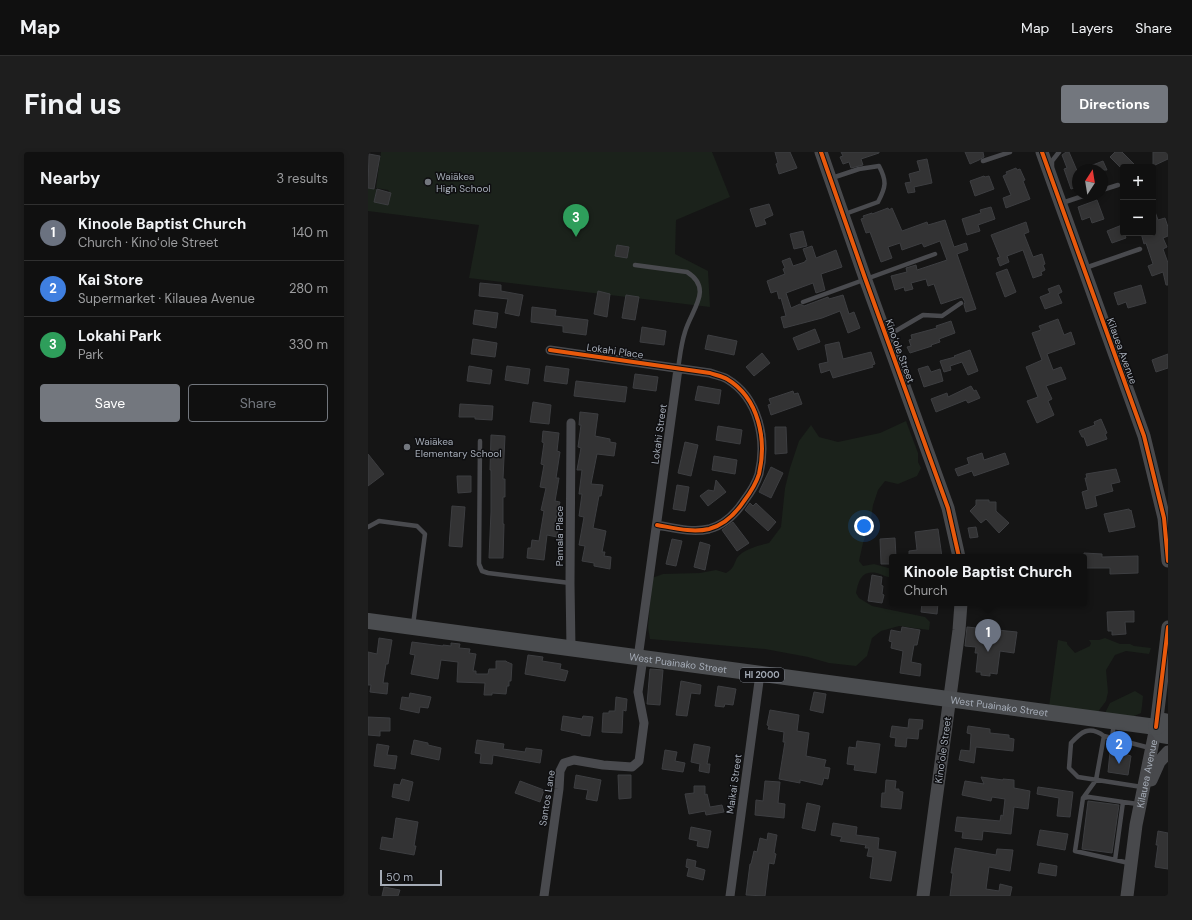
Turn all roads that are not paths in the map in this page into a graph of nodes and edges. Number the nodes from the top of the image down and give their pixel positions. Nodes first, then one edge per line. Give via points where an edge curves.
1 (820, 152) edge
2 (1010, 152) edge
3 (1042, 152) edge
4 (1059, 152) edge
5 (983, 161) dead end
6 (1051, 177) junction
7 (830, 179) junction
8 (1118, 185) dead end
9 (1108, 188) edge
10 (1072, 199) edge
11 (1060, 203) junction
12 (843, 214) junction
13 (1140, 249) dead end
14 (936, 254) dead end
15 (635, 265) dead end
16 (1084, 269) junction
17 (865, 278) junction
18 (803, 302) dead end
19 (960, 303) dead end
20 (886, 337) junction
21 (550, 350) dead end
22 (678, 369) junction
23 (571, 423) dead end
24 (480, 441) dead end
25 (658, 525) junction
26 (368, 527) edge
27 (958, 554) edge
28 (1168, 561) edge
29 (570, 583) junction
30 (961, 606) edge
31 (368, 621) edge
32 (413, 627) junction
33 (1168, 628) edge
34 (571, 649) junction
35 (1168, 651) edge
36 (640, 658) junction
37 (760, 674) junction
38 (950, 700) junction
39 (1114, 722) junction
40 (1164, 728) edge
41 (1104, 736) junction
42 (1112, 738) junction
43 (1151, 749) junction
44 (1168, 752) edge
45 (1096, 780) junction
46 (1143, 787) junction
47 (1084, 798) junction
48 (1123, 802) junction
49 (1140, 805) junction
50 (1136, 825) junction
51 (1115, 860) junction
52 (1131, 863) junction
53 (544, 896) edge
54 (730, 896) edge
55 (923, 896) edge
56 (1127, 896) edge

1 - 7 street, Kinoʻole Street
2 - 5 lane
3 - 6 street, Kilauea Avenue
4 - 6 lane via 1052,161
6 - 11 street, Kilauea Avenue
7 - 12 street, Kinoʻole Street
7 - 12 lane via 859,169 879,166 885,176 884,191 878,202
8 - 9 lane
10 - 11 lane
11 - 16 street, Kilauea Avenue
12 - 17 street, Kinoʻole Street
13 - 16 lane
14 - 17 lane
15 - 22 lane, Lokahi Street via 687,272 698,283 700,296 685,330
16 - 28 street, Kilauea Avenue via 1144,436 1164,518
17 - 18 lane
17 - 20 street, Kinoʻole Street
19 - 20 lane via 942,316 923,315
20 - 27 street, Kinoʻole Street via 948,508
21 - 22 street, Lokahi Place
22 - 25 street, Lokahi Street
22 - 25 street, Lokahi Place via 710,373 726,378 740,388 750,401 761,429 762,458 751,491 734,514 720,524 710,529 693,531
23 - 29 street, Pamala Place
24 - 29 lane via 479,564 482,570 488,573
25 - 36 street, Lokahi Street
26 - 32 lane via 379,521 418,526 425,534
29 - 34 street, Pamala Place
30 - 38 street, Kinoʻole Street
31 - 32 highway, West Puainako Street / HI 2000
32 - 34 highway, West Puainako Street / HI 2000
33 - 35 street
33 - 40 street, Kilauea Avenue
34 - 36 highway, West Puainako Street / HI 2000
36 - 37 highway, West Puainako Street / HI 2000
36 - 53 street, Santos Lane via 638,692 644,723 639,761 632,766 574,760 564,764 560,771
37 - 38 highway, West Puainako Street / HI 2000
37 - 54 street, Maikai Street
38 - 39 highway, West Puainako Street / HI 2000
38 - 55 street, Kinoʻole Street
39 - 40 highway, West Puainako Street / HI 2000
39 - 42 lane
40 - 43 street, Kilauea Avenue
41 - 42 lane
41 - 45 lane
41 - 45 lane via 1098,732 1087,731 1080,733 1071,743 1069,768 1078,777
42 - 43 lane
43 - 46 street, Kilauea Avenue
44 - 50 street via 1158,762
45 - 46 lane
45 - 47 lane
46 - 49 street, Kilauea Avenue
47 - 48 lane
47 - 51 lane via 1075,851
48 - 49 lane
48 - 51 lane
49 - 50 street, Kilauea Avenue
50 - 52 street, Kilauea Avenue
51 - 52 lane
52 - 56 street, Kilauea Avenue

